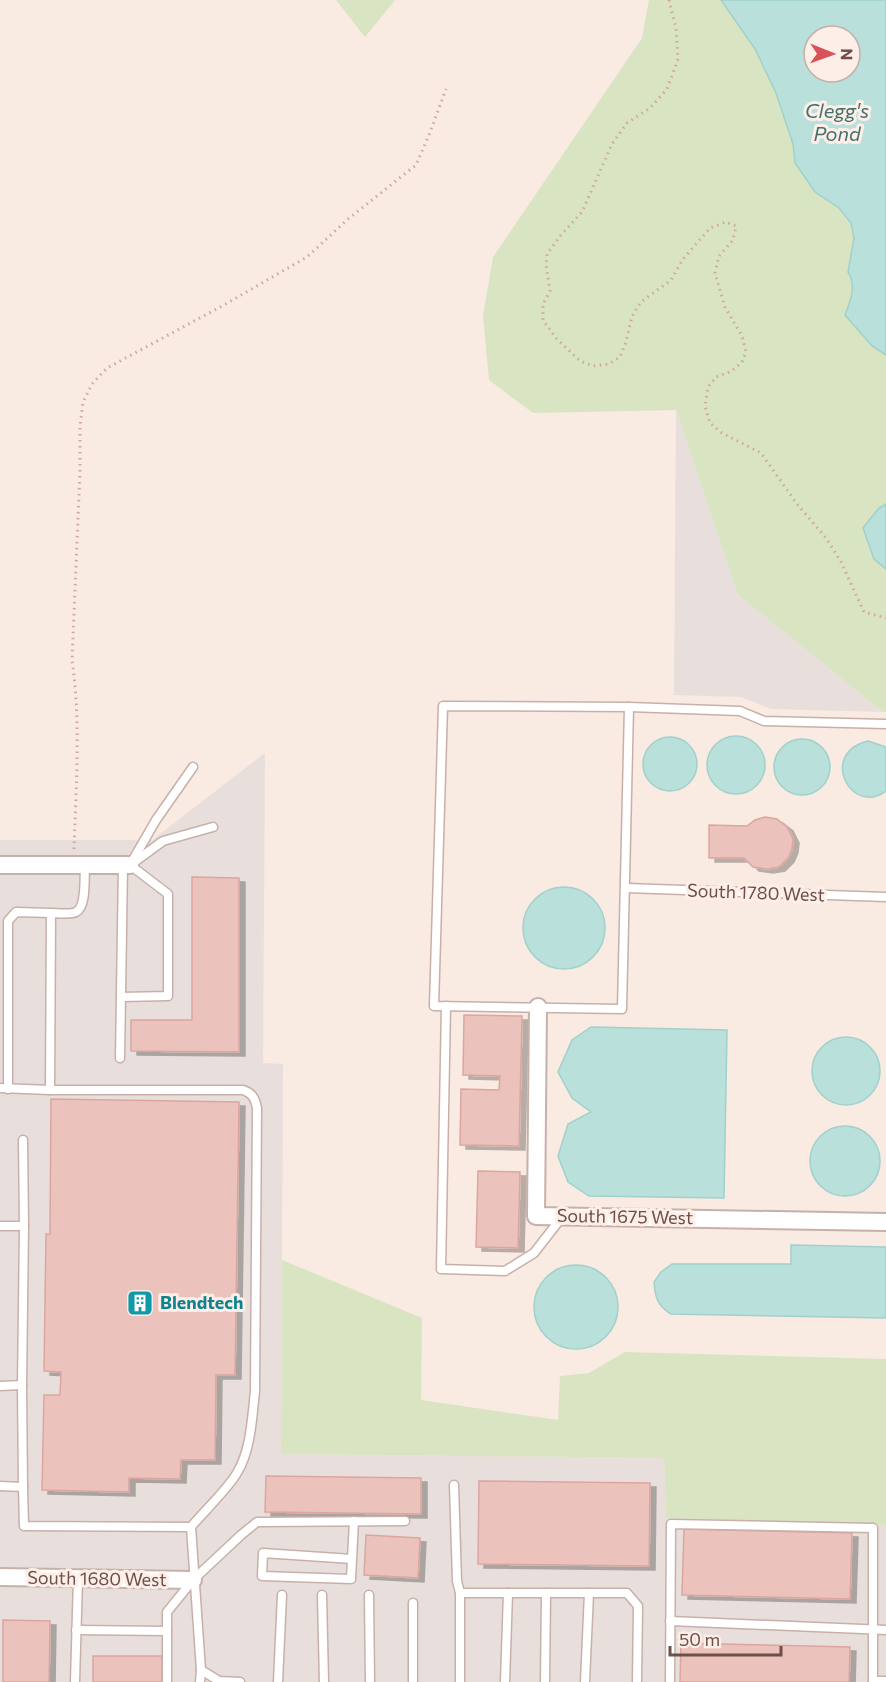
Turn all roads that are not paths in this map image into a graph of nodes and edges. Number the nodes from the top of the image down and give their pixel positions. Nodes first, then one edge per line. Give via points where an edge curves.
1 (629, 707) junction
2 (886, 724) edge
3 (194, 767) dead end
4 (213, 827) dead end
5 (0, 865) edge
6 (80, 865) junction
7 (127, 865) junction
8 (626, 888) junction
9 (886, 897) edge
10 (51, 913) junction
11 (121, 997) junction
12 (446, 1006) junction
13 (538, 1007) junction
14 (120, 1058) dead end
15 (4, 1088) edge
16 (50, 1090) junction
17 (23, 1140) dead end
18 (562, 1216) junction
19 (886, 1222) edge
20 (0, 1226) edge
21 (24, 1226) junction
22 (22, 1385) junction
23 (0, 1386) edge
24 (454, 1485) dead end
25 (0, 1486) edge
26 (23, 1487) junction
27 (354, 1521) junction
28 (405, 1521) dead end
29 (191, 1527) junction
30 (352, 1559) junction
31 (0, 1577) edge
32 (78, 1578) junction
33 (193, 1580) junction
34 (460, 1593) junction
35 (508, 1593) junction
36 (546, 1593) junction
37 (590, 1593) junction
38 (282, 1595) dead end
39 (322, 1595) dead end
40 (369, 1595) dead end
41 (413, 1603) dead end
42 (670, 1621) junction
43 (873, 1629) junction
44 (886, 1629) edge
45 (76, 1630) junction
46 (167, 1630) junction
47 (201, 1670) junction
48 (886, 1681) edge
49 (75, 1682) edge
50 (167, 1682) edge
51 (200, 1682) edge
52 (240, 1682) edge
53 (278, 1682) edge
54 (324, 1682) edge
55 (370, 1682) edge
56 (413, 1682) edge
57 (460, 1682) edge
58 (505, 1682) edge
59 (544, 1682) edge
60 (585, 1682) edge
61 (637, 1682) edge
62 (670, 1682) edge
63 (873, 1682) edge

1 - 2 lane via 740,711 764,721
1 - 8 lane
1 - 12 lane via 443,706 434,1006
3 - 7 lane
4 - 7 lane via 163,841
5 - 6 street
6 - 7 street
6 - 10 lane via 80,910
7 - 11 lane
7 - 11 lane via 168,894 168,996
8 - 9 lane, South 1780 West
8 - 13 lane via 622,1009
10 - 15 lane via 16,912 8,921
10 - 16 lane
11 - 14 lane
12 - 13 lane
12 - 18 lane via 441,1269 505,1271 534,1253
13 - 18 street, South 1675 West via 536,1216
15 - 16 lane
16 - 29 lane via 243,1090 255,1098 252,1419 237,1474
17 - 21 lane
18 - 19 street, South 1675 West
20 - 21 lane
21 - 22 lane
22 - 23 lane
22 - 26 lane
24 - 34 lane
25 - 26 lane
26 - 29 lane via 24,1526
27 - 28 lane
27 - 30 lane
27 - 33 lane via 257,1522
29 - 33 lane
30 - 30 lane via 263,1553 262,1576 351,1579
31 - 32 street, South 1680 West
32 - 33 street, South 1680 West
32 - 45 lane
33 - 46 lane via 167,1612
33 - 47 lane
34 - 35 lane
34 - 57 lane
35 - 36 lane
35 - 58 lane
36 - 37 lane
36 - 59 lane
37 - 60 lane
37 - 61 lane via 627,1593 638,1606
38 - 53 lane
39 - 54 lane
40 - 55 lane
41 - 56 lane
42 - 43 lane
42 - 43 lane via 671,1524 873,1528
42 - 62 lane
43 - 44 lane
43 - 63 lane
45 - 46 lane
45 - 49 lane
46 - 50 lane
47 - 51 lane
47 - 52 lane via 219,1681
48 - 63 lane

